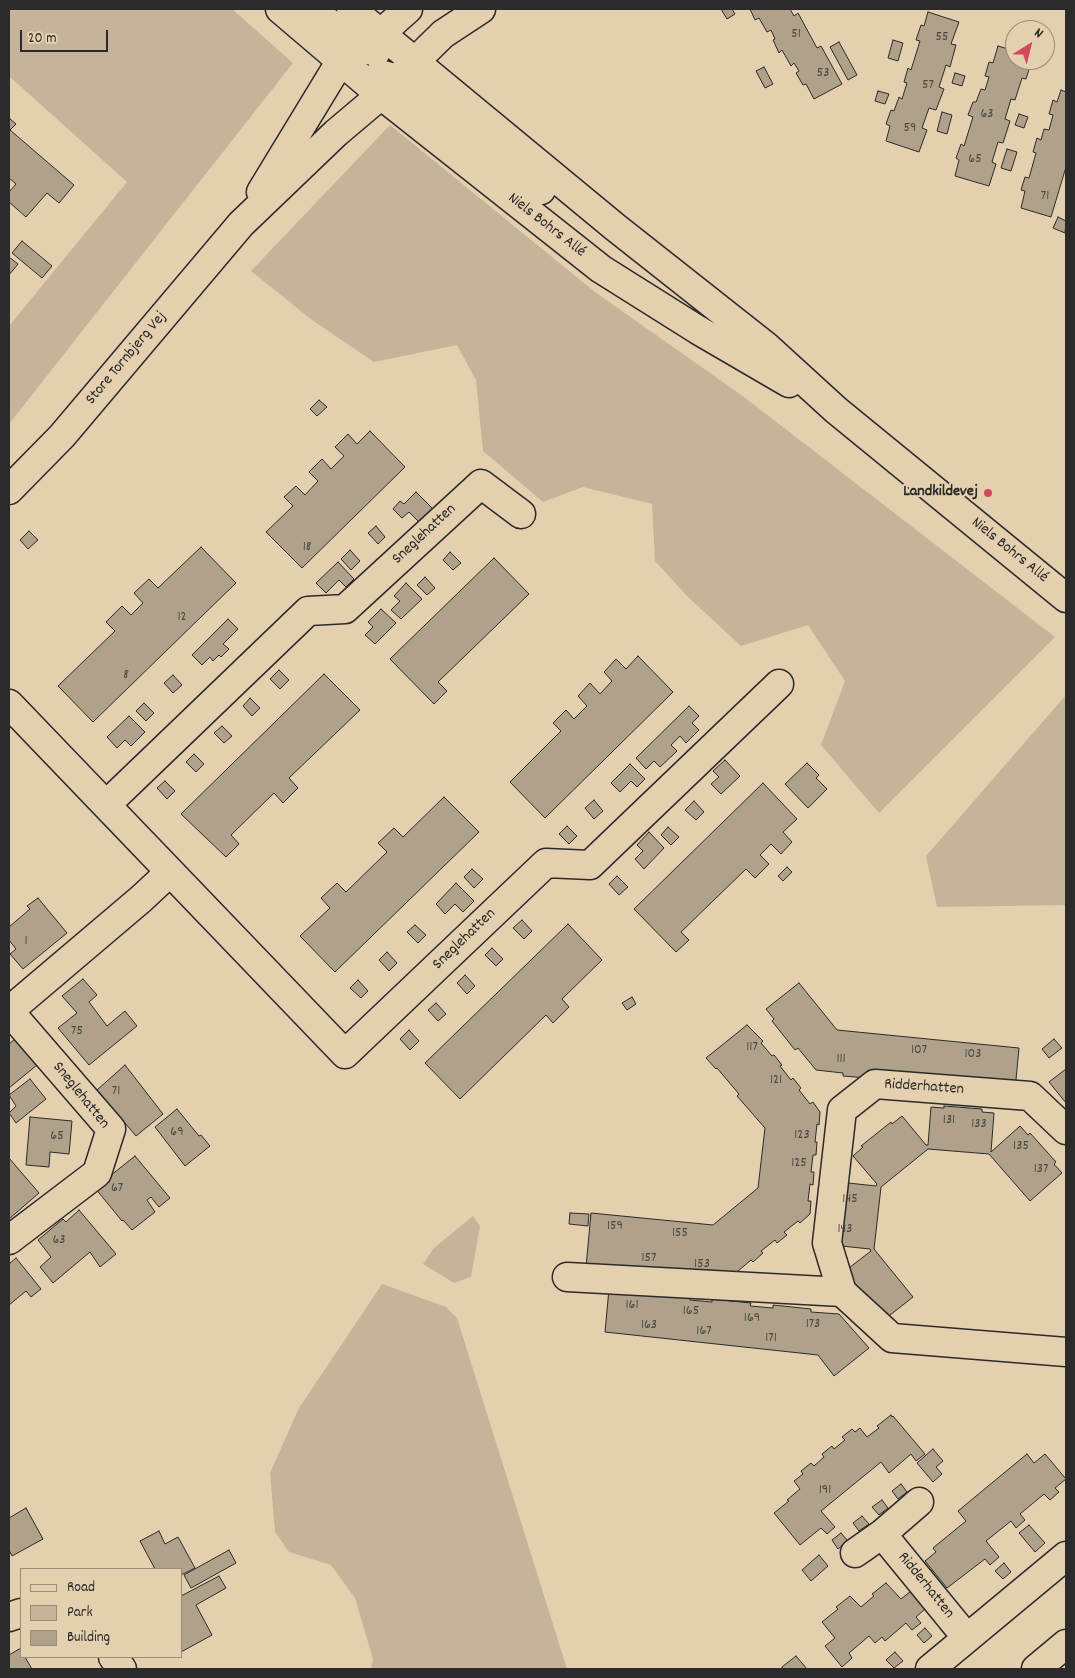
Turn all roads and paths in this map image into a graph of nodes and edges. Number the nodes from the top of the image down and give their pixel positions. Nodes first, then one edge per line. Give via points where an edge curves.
1 (280, 9) edge
2 (312, 9) edge
3 (351, 9) edge
4 (408, 9) edge
5 (481, 9) edge
6 (359, 48) junction
7 (397, 79) junction
8 (241, 224) junction
9 (836, 410) junction
10 (9, 490) edge
11 (521, 514) dead end
12 (1066, 598) edge
13 (778, 684) dead end
14 (9, 704) edge
15 (106, 805) junction
16 (170, 872) junction
17 (1066, 1130) edge
18 (9, 1240) edge
19 (567, 1277) dead end
20 (842, 1292) junction
21 (1066, 1352) edge
22 (919, 1502) dead end
23 (882, 1534) junction
24 (854, 1553) dead end
25 (1066, 1556) edge
26 (967, 1638) junction
27 (1066, 1644) edge
28 (114, 1658) edge
29 (122, 1669) edge
30 (930, 1669) edge
31 (1036, 1669) edge

1 - 6 street, Niels Bohrs Allé
2 - 6 street
3 - 6 street, Niels Bohrs Allé
4 - 6 street, Store Tornbjerg Vej
5 - 7 street, Store Tornbjerg Vej via 443,34
6 - 7 street, Niels Bohrs Allé
6 - 7 street
6 - 8 street, Store Tornbjerg Vej
7 - 8 street, Store Tornbjerg Vej
7 - 9 street, Niels Bohrs Allé via 615,227 767,347
7 - 9 street, Niels Bohrs Allé via 601,269
8 - 10 street, Store Tornbjerg Vej via 62,436
9 - 12 street, Niels Bohrs Allé
11 - 15 street, Sneglehatten via 480,484 345,609 308,611
13 - 16 street, Sneglehatten via 590,865 546,863 345,1054
14 - 15 street, Sneglehatten
15 - 16 street, Sneglehatten
16 - 18 street, Sneglehatten via 9,1011 111,1128 97,1173
17 - 20 street, Ridderhatten via 1030,1096 875,1084 842,1110 827,1243
19 - 20 street
20 - 21 street via 892,1338
22 - 23 street
23 - 24 street
23 - 26 street, Ridderhatten
25 - 26 street
26 - 30 street
27 - 31 street
28 - 29 street

